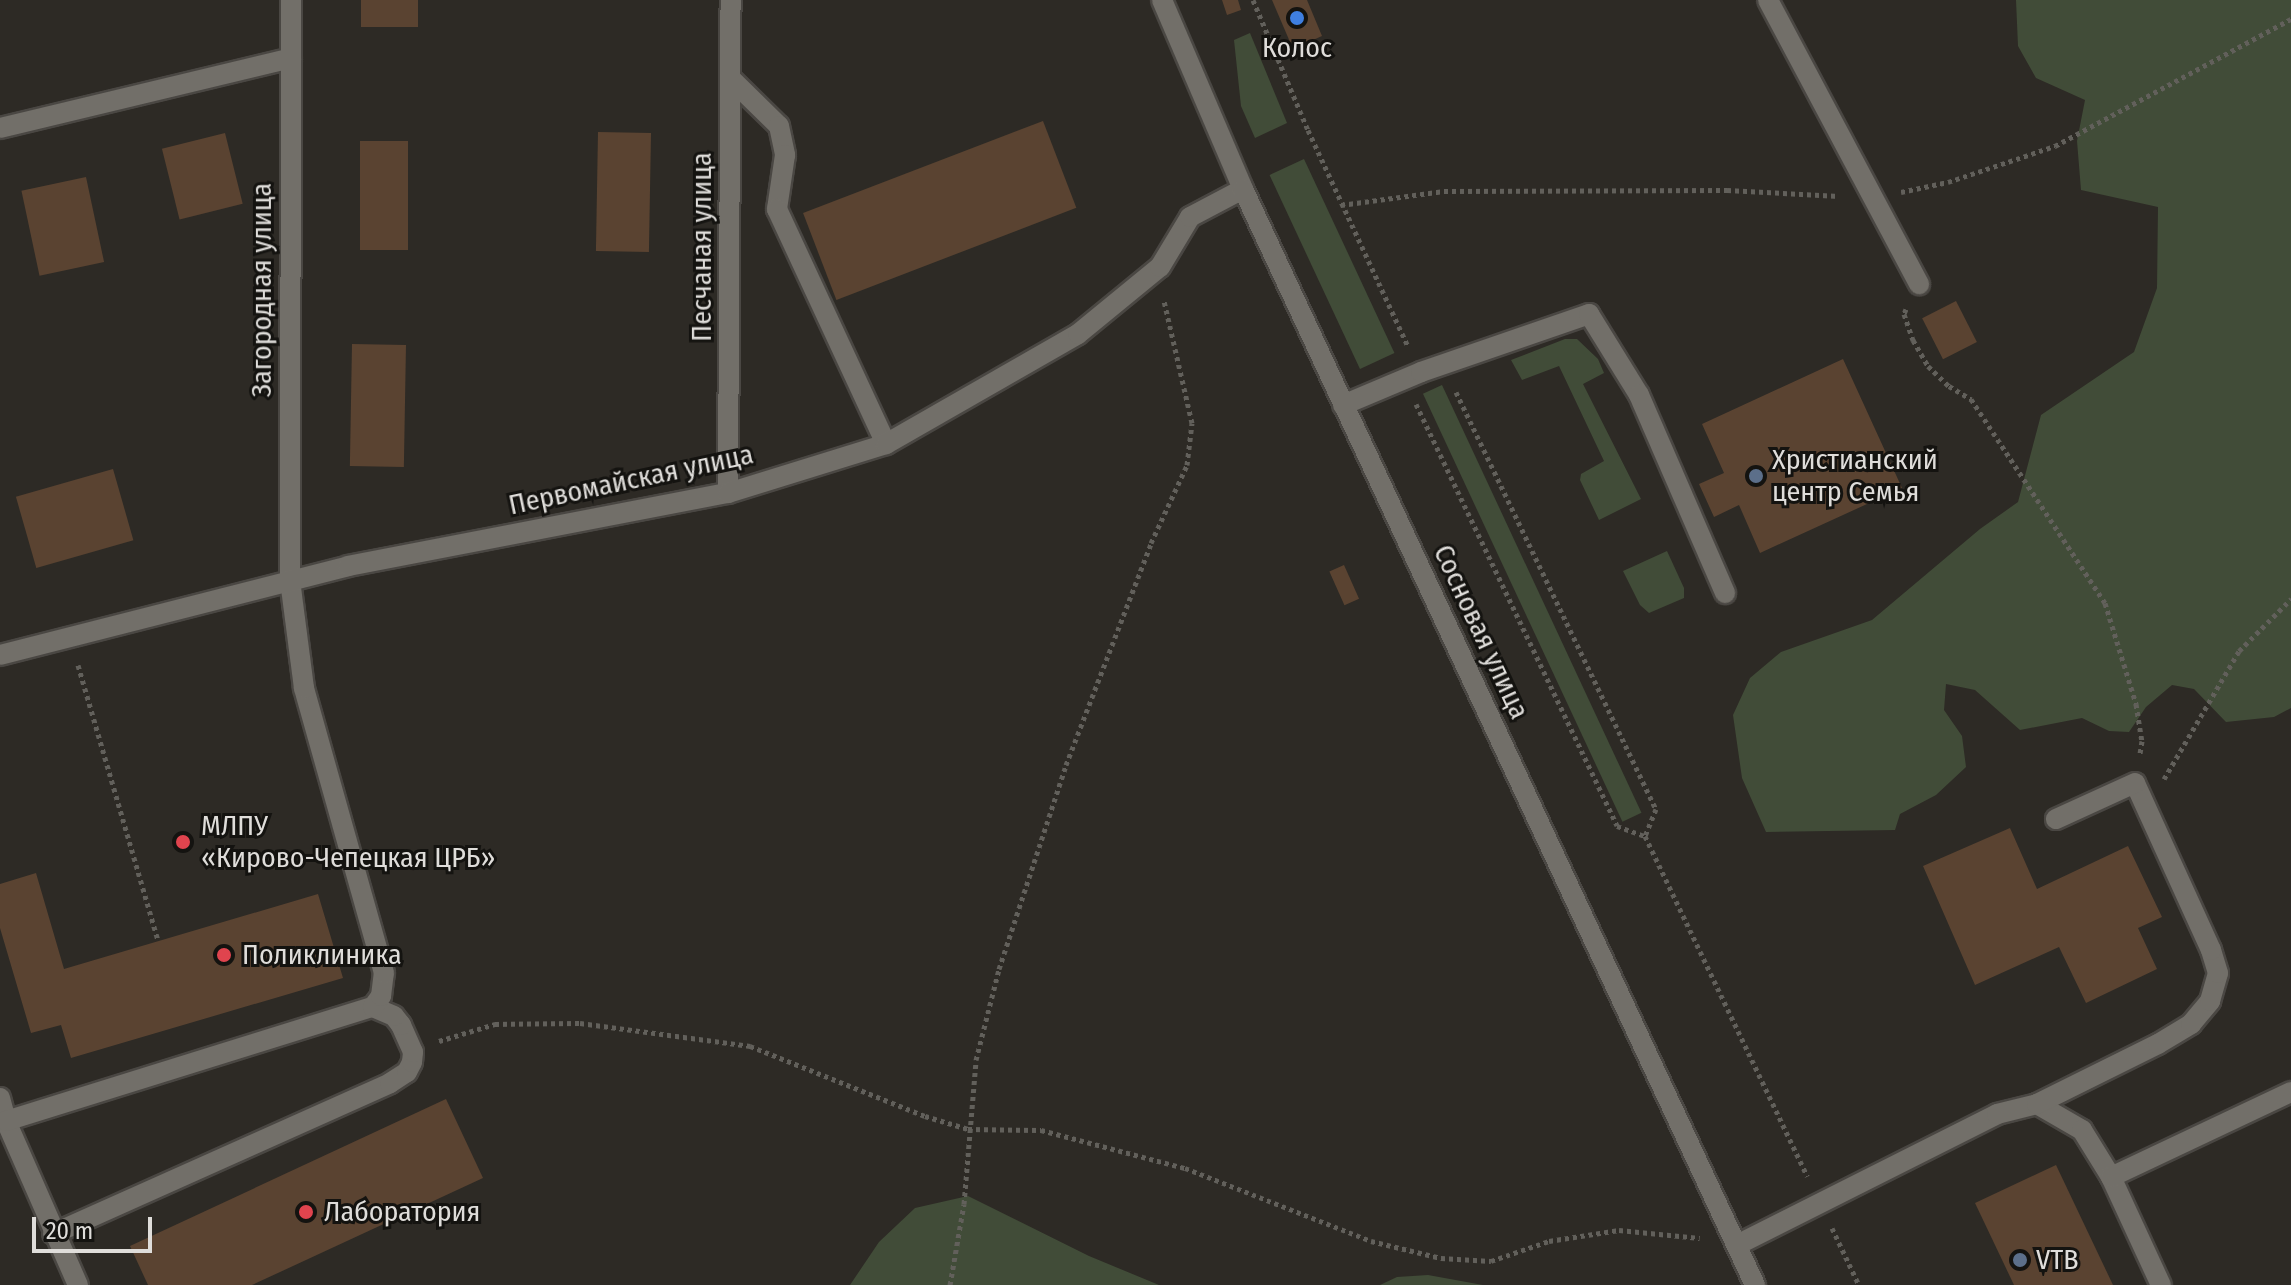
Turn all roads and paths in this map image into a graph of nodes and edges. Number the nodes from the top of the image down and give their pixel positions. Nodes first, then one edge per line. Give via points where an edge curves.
1 (291, 0) edge
2 (731, 0) edge
3 (1162, 0) edge
4 (1253, 0) edge
5 (1768, 0) edge
6 (291, 58) junction
7 (731, 79) junction
8 (0, 128) edge
9 (1243, 189) junction
10 (1160, 267) junction
11 (1919, 284) joint
12 (1443, 364) junction
13 (1412, 376) junction
14 (1343, 405) junction
15 (886, 444) junction
16 (728, 493) junction
17 (290, 580) junction
18 (1725, 593) dead end
19 (2291, 599) edge
20 (70, 638) junction
21 (0, 655) edge
22 (2135, 783) junction
23 (2148, 812) junction
24 (2056, 819) dead end
25 (1645, 836) junction
26 (158, 941) dead end
27 (373, 1007) junction
28 (413, 1052) junction
29 (2291, 1092) edge
30 (0, 1098) edge
31 (2037, 1104) junction
32 (6, 1121) junction
33 (968, 1129) junction
34 (2111, 1177) junction
35 (1820, 1203) junction
36 (53, 1234) junction
37 (1737, 1245) junction
38 (78, 1285) edge
39 (950, 1285) edge
40 (1755, 1285) edge
41 (1859, 1285) edge
42 (2161, 1285) edge

1 - 6 street, Загородная улица
2 - 7 street, Песчаная улица
3 - 9 street, Сосновая улица
4 - 13 path
5 - 11 street
6 - 8 street
6 - 17 street, Загородная улица
7 - 15 street via 779,126 785,155 777,209
7 - 16 street, Песчаная улица
9 - 10 street, Первомайская улица via 1190,217
9 - 14 street, Сосновая улица
10 - 15 street, Первомайская улица via 1078,334
10 - 33 path via 1166,319 1192,423 1187,465 1151,543 1066,765 999,969 976,1060
11 - 22 path via 1904,314 1928,366 1971,399 2105,603 2136,704 2142,741
12 - 13 street
12 - 18 street via 1589,314 1639,395
12 - 25 path via 1656,809
13 - 14 street
13 - 25 path via 1617,826
14 - 37 street, Сосновая улица
15 - 16 street, Первомайская улица
16 - 17 street, Первомайская улица
17 - 20 street, Первомайская улица
17 - 27 street, Загородная улица via 304,688 384,973 381,996
19 - 23 path via 2239,651
20 - 21 street, Первомайская улица
20 - 26 path
22 - 23 street
22 - 24 street
23 - 31 street via 2211,950 2218,973 2210,1001 2191,1024 2158,1044
25 - 35 path
27 - 28 street via 394,1016
27 - 32 street
28 - 33 path via 495,1024 595,1025 750,1046
28 - 36 street via 407,1072 390,1083
29 - 34 street
30 - 32 street
31 - 34 street via 2082,1130
31 - 35 street via 1997,1114
32 - 36 street
33 - 37 path via 1041,1130 1171,1164 1371,1241 1441,1258 1491,1261 1549,1241 1619,1230 1675,1233
33 - 39 path via 964,1204
34 - 42 street
35 - 37 street
35 - 41 path
36 - 38 street
37 - 40 street, Сосновая улица

